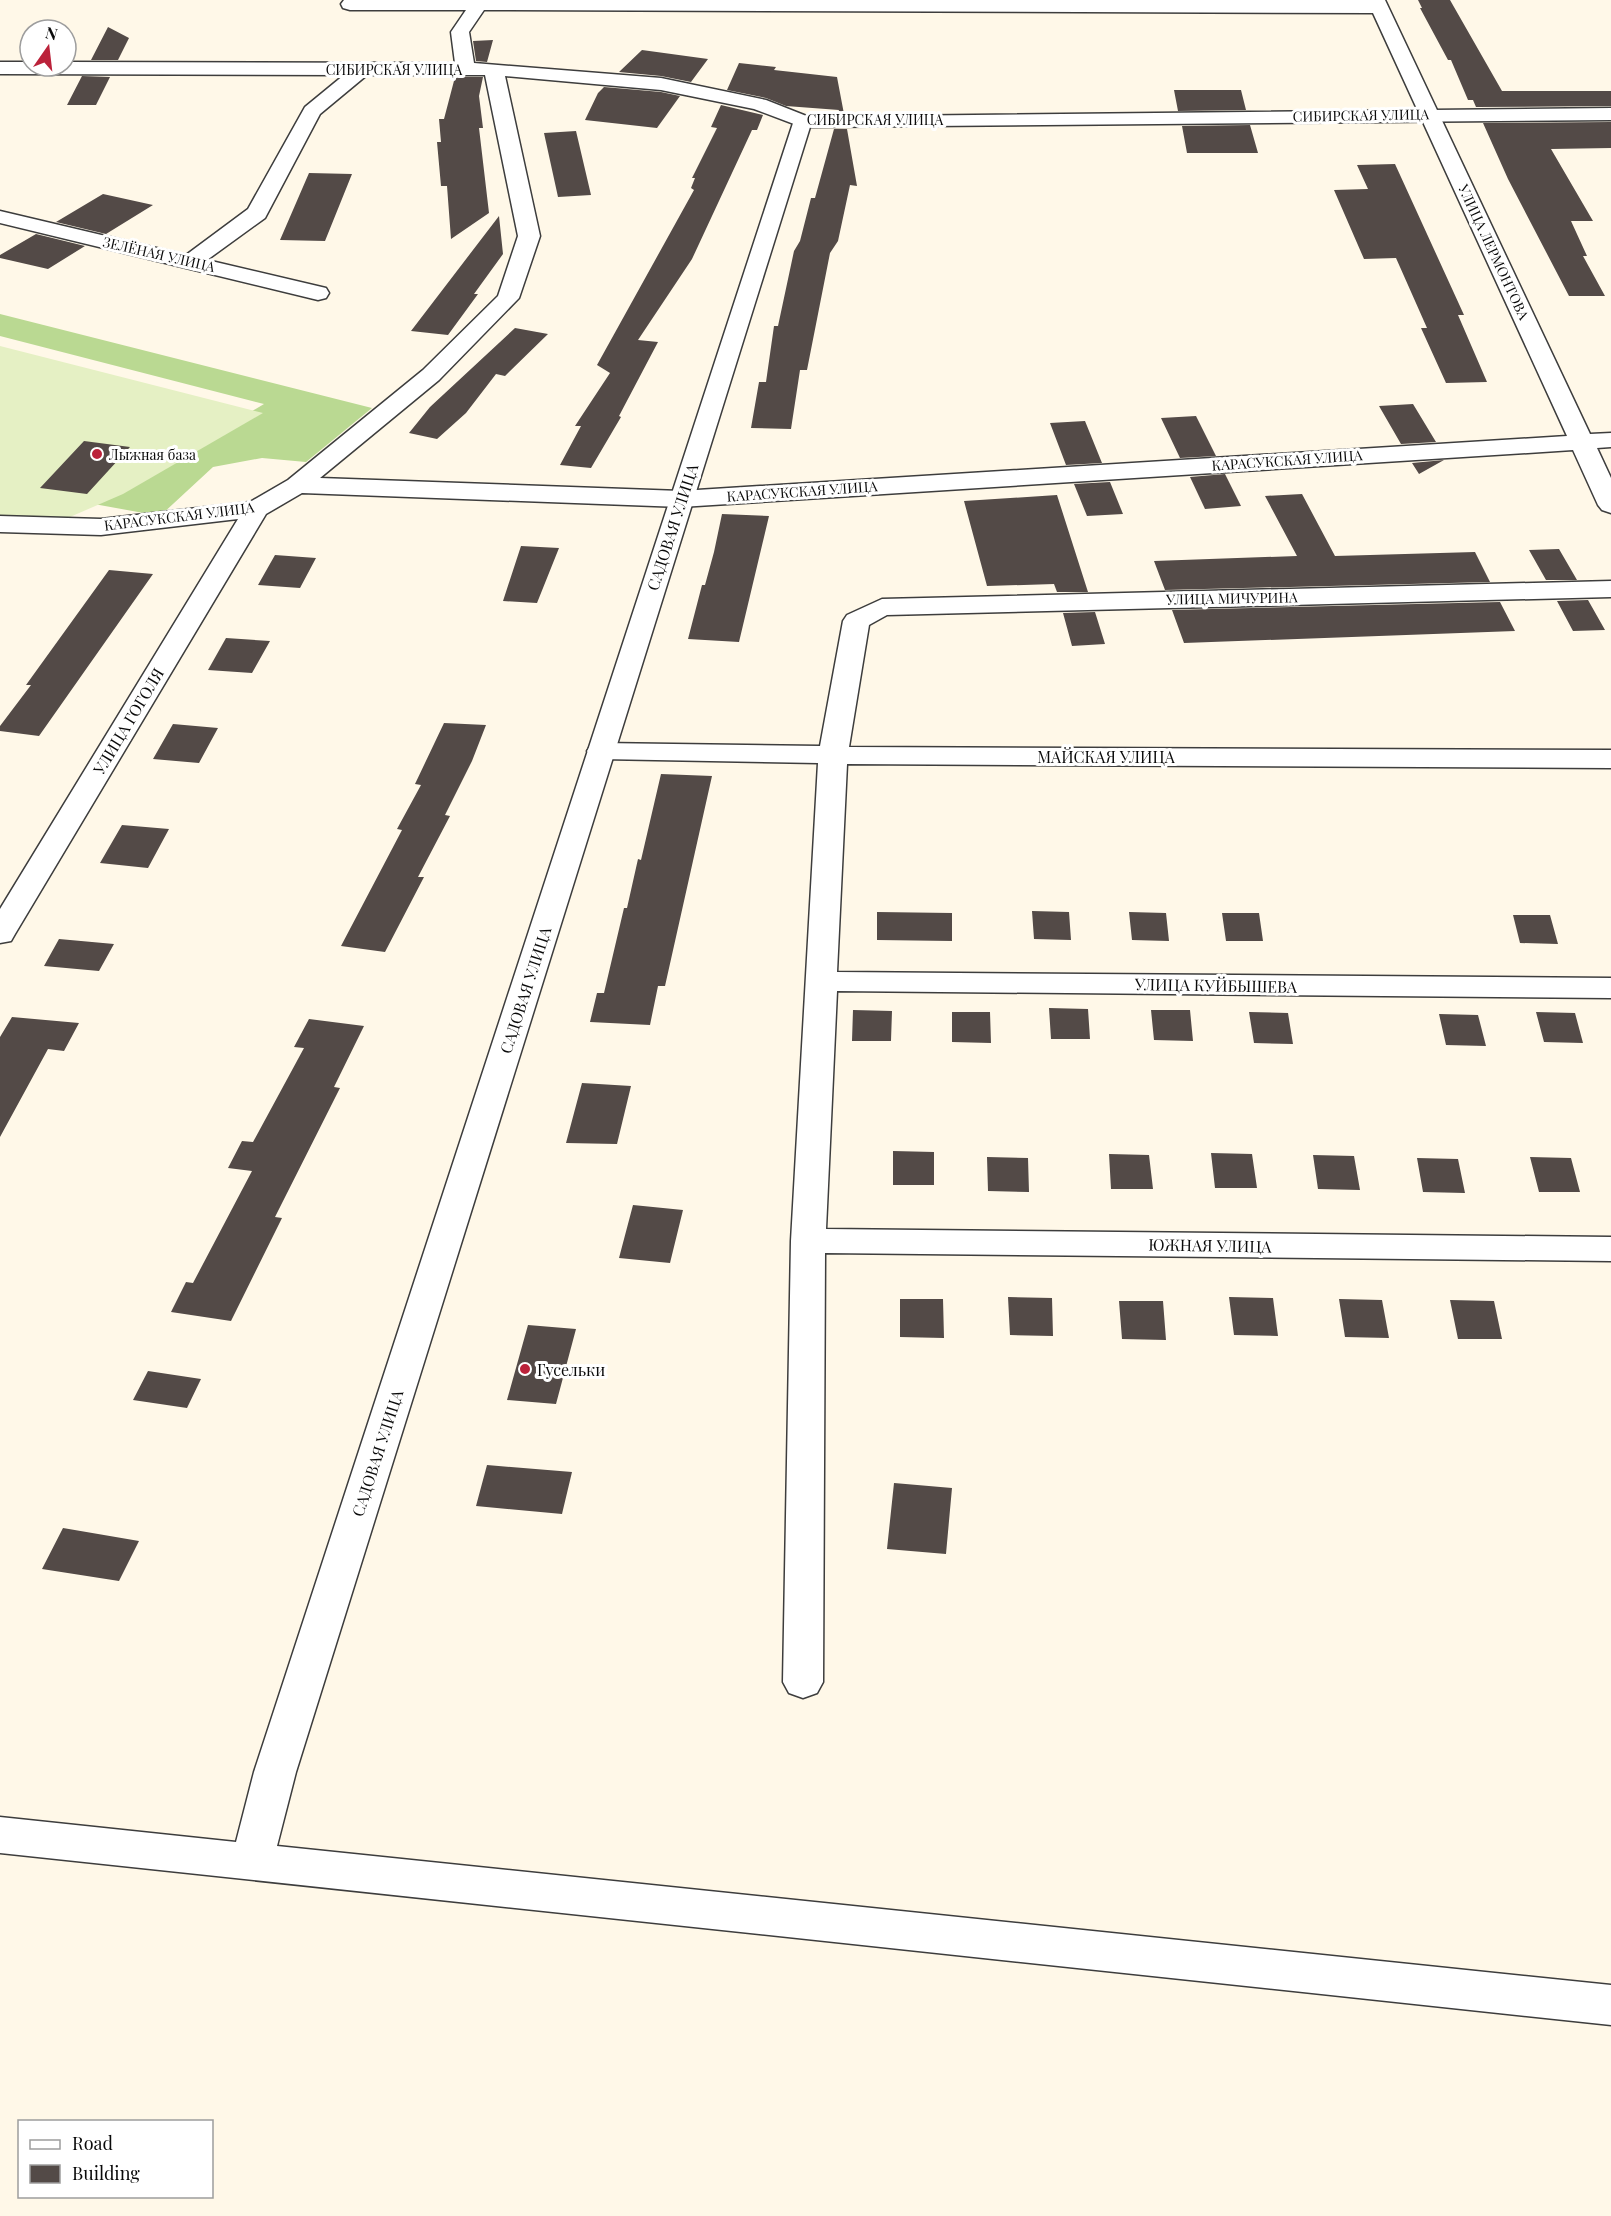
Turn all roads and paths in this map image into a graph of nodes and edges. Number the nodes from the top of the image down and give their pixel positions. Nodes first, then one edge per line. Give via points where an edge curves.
1 (510, 2) edge
2 (1378, 3) edge
3 (350, 4) dead end
4 (479, 4) junction
5 (0, 68) edge
6 (362, 69) junction
7 (465, 69) junction
8 (494, 69) junction
9 (1430, 114) junction
10 (1611, 114) edge
11 (802, 121) junction
12 (0, 217) edge
13 (192, 261) junction
14 (318, 293) dead end
15 (1611, 440) edge
16 (1581, 441) junction
17 (297, 485) junction
18 (681, 499) junction
19 (1611, 505) edge
20 (256, 509) junction
21 (0, 524) edge
22 (1611, 589) edge
23 (601, 751) junction
24 (833, 755) junction
25 (1611, 759) edge
26 (0, 934) edge
27 (822, 981) junction
28 (1611, 988) edge
29 (808, 1241) junction
30 (1611, 1249) edge
31 (803, 1682) dead end
32 (0, 1835) edge
33 (252, 1861) junction
34 (1611, 2005) edge

1 - 2 street
1 - 4 street
2 - 9 street, УЛИЦА ЛЕРМОНТОВА
3 - 4 street
4 - 7 street via 460,32
5 - 6 street, СИБИРСКАЯ УЛИЦА
6 - 7 street, СИБИРСКАЯ УЛИЦА
6 - 13 street via 312,111 257,213
7 - 8 street, СИБИРСКАЯ УЛИЦА
8 - 11 street, СИБИРСКАЯ УЛИЦА via 661,84 759,104
8 - 17 street via 529,236 508,298 430,375
9 - 10 street, СИБИРСКАЯ УЛИЦА
9 - 11 street, СИБИРСКАЯ УЛИЦА
9 - 16 street, УЛИЦА ЛЕРМОНТОВА
11 - 18 street, САДОВАЯ УЛИЦА
12 - 13 street, ЗЕЛЁНАЯ УЛИЦА
13 - 14 street, ЗЕЛЁНАЯ УЛИЦА
15 - 16 street, КАРАСУКСКАЯ УЛИЦА
16 - 18 street, КАРАСУКСКАЯ УЛИЦА
16 - 19 street, УЛИЦА ЛЕРМОНТОВА
17 - 18 street, КАРАСУКСКАЯ УЛИЦА
17 - 20 street, КАРАСУКСКАЯ УЛИЦА
18 - 23 street, САДОВАЯ УЛИЦА
20 - 21 street, КАРАСУКСКАЯ УЛИЦА via 101,527
20 - 26 street, УЛИЦА ГОГОЛЯ
22 - 24 street, УЛИЦА МИЧУРИНА via 882,607 856,621
23 - 24 street, МАЙСКАЯ УЛИЦА
23 - 33 street, САДОВАЯ УЛИЦА via 275,1772
24 - 25 street, МАЙСКАЯ УЛИЦА
24 - 27 street
27 - 28 street, УЛИЦА КУЙБЫШЕВА
27 - 29 street
29 - 30 street, ЮЖНАЯ УЛИЦА
29 - 31 street
32 - 33 street
33 - 34 street

